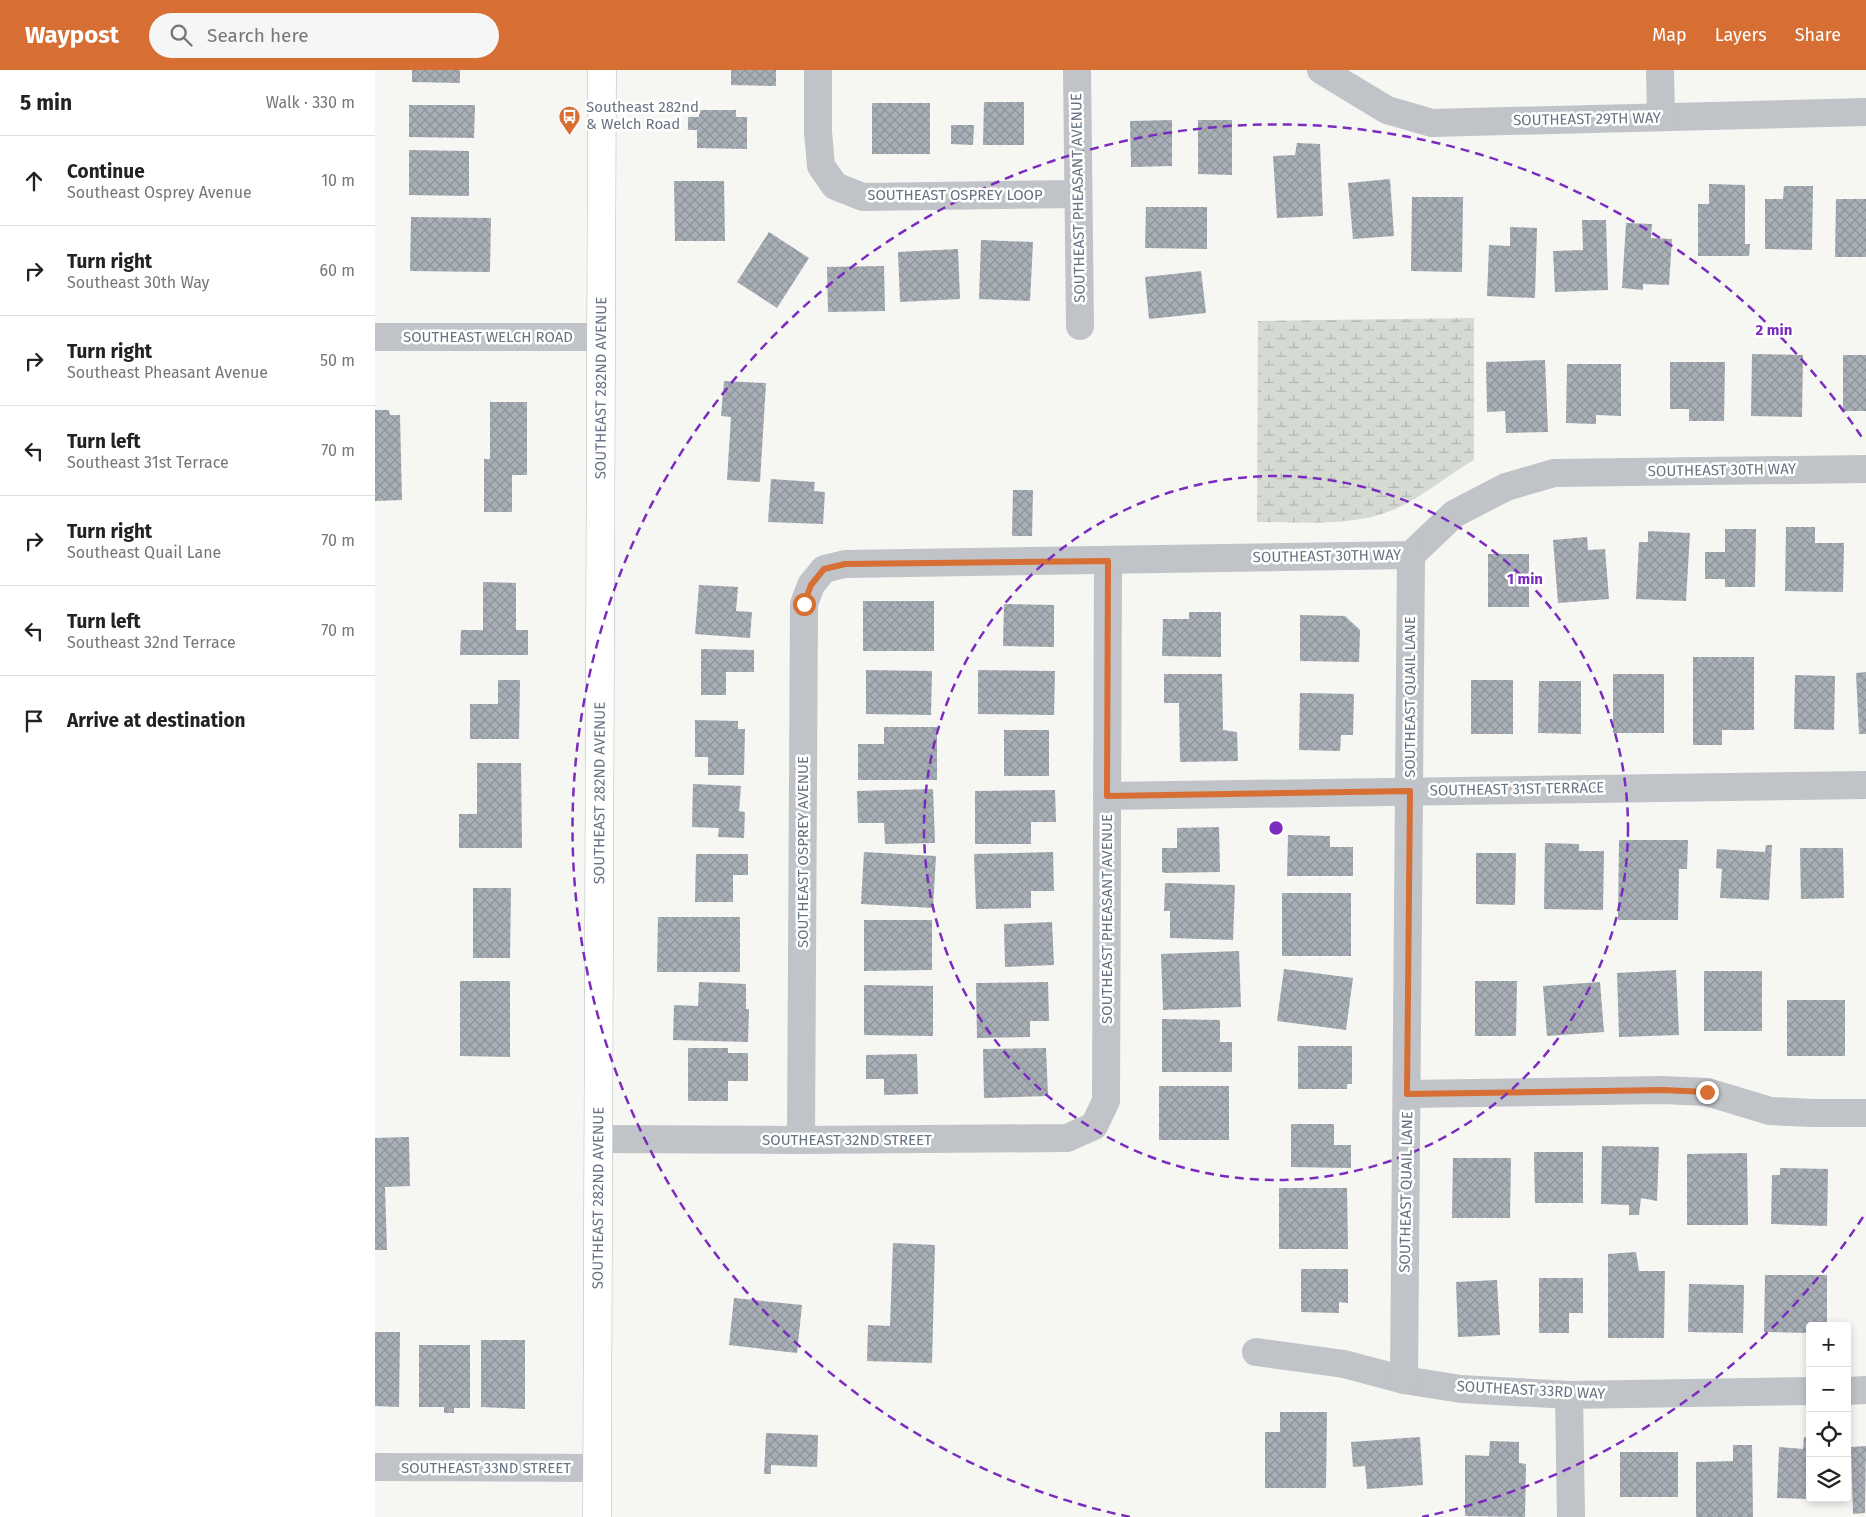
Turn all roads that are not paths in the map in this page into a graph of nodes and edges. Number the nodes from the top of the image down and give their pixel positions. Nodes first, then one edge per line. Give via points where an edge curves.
1 (602, 70) edge
2 (818, 70) edge
3 (1077, 70) edge
4 (1321, 70) edge
5 (1661, 70) edge
6 (1866, 112) edge
7 (1661, 117) junction
8 (1078, 194) junction
9 (1080, 326) dead end
10 (375, 337) edge
11 (601, 337) junction
12 (1866, 469) edge
13 (1411, 555) junction
14 (1108, 561) junction
15 (824, 569) joint
16 (1866, 785) edge
17 (1410, 791) junction
18 (1107, 796) junction
19 (1407, 1094) junction
20 (1866, 1113) edge
21 (1094, 1126) joint
22 (598, 1139) junction
23 (801, 1140) junction
24 (1256, 1352) dead end
25 (1404, 1380) junction
26 (1866, 1390) edge
27 (1806, 1391) edge
28 (1851, 1391) edge
29 (1569, 1395) junction
30 (375, 1468) edge
31 (597, 1468) junction
32 (597, 1517) edge
33 (1571, 1517) edge

1 - 11 main road, SOUTHEAST 282ND AVENUE
2 - 8 street, SOUTHEAST OSPREY LOOP via 821,166 835,186 863,196
3 - 8 street, SOUTHEAST PHEASANT AVENUE
4 - 7 street, SOUTHEAST 29TH WAY via 1387,110 1432,123
5 - 7 street
6 - 7 street, SOUTHEAST 29TH WAY
8 - 9 street, SOUTHEAST PHEASANT AVENUE
10 - 11 street, SOUTHEAST WELCH ROAD
11 - 22 main road, SOUTHEAST 282ND AVENUE
12 - 13 street, SOUTHEAST 30TH WAY via 1554,473 1506,487 1454,514
13 - 14 street, SOUTHEAST 30TH WAY
13 - 17 street, SOUTHEAST QUAIL LANE
14 - 15 street, SOUTHEAST 30TH WAY via 845,564
14 - 18 street, SOUTHEAST PHEASANT AVENUE
15 - 23 street, SOUTHEAST OSPREY AVENUE via 811,585 804,604
16 - 17 street, SOUTHEAST 31ST TERRACE
17 - 18 street, SOUTHEAST 31ST TERRACE
17 - 19 street, SOUTHEAST QUAIL LANE
18 - 21 street, SOUTHEAST PHEASANT AVENUE via 1106,1101
19 - 20 street via 1663,1090 1707,1092 1770,1111
19 - 25 street, SOUTHEAST QUAIL LANE
21 - 23 street, SOUTHEAST 32ND STREET via 1067,1138
22 - 23 street, SOUTHEAST 32ND STREET
22 - 31 main road, SOUTHEAST 282ND AVENUE
24 - 25 street, SOUTHEAST 33RD WAY via 1344,1364
25 - 29 street, SOUTHEAST 33RD WAY via 1461,1388
26 - 28 street
27 - 29 street, SOUTHEAST 33RD WAY
29 - 33 street
30 - 31 street, SOUTHEAST 33ND STREET
31 - 32 main road, SOUTHEAST 282ND AVENUE

